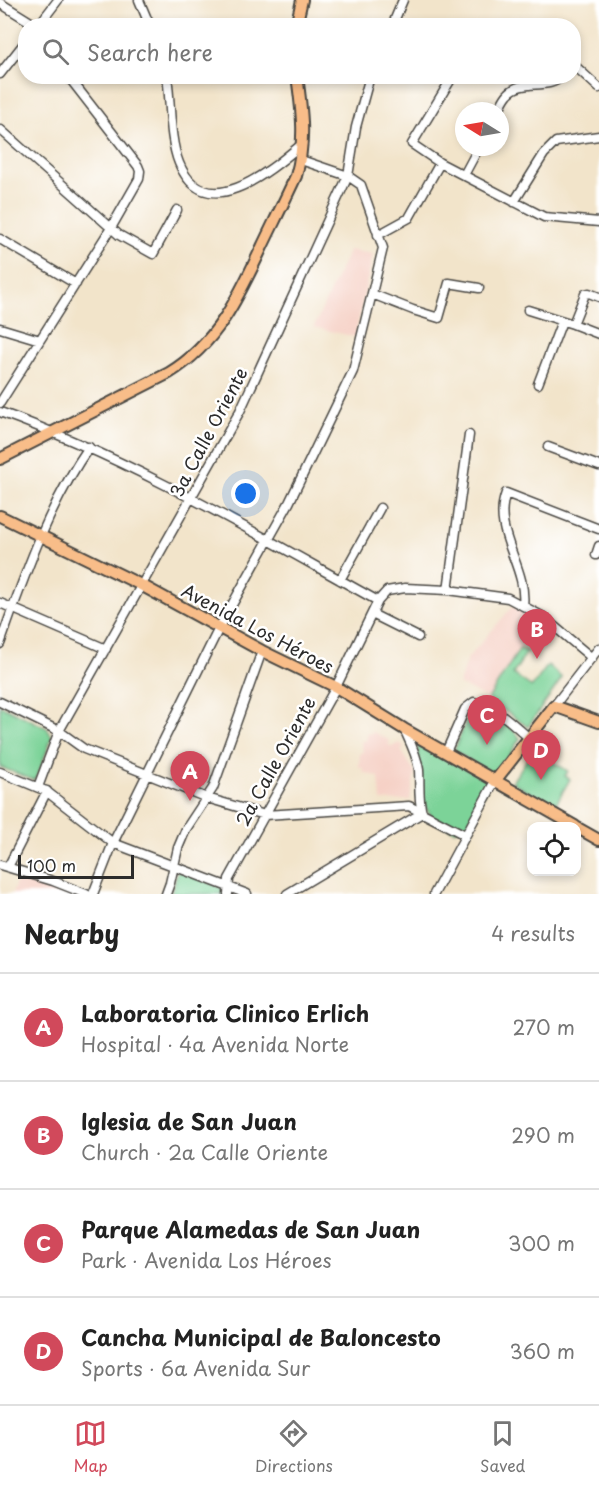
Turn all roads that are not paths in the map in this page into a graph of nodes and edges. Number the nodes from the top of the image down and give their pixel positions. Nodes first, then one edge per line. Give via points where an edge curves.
1 (58, 0) edge
2 (139, 0) edge
3 (302, 0) edge
4 (403, 0) edge
5 (0, 3) edge
6 (24, 18) edge
7 (43, 18) edge
8 (147, 18) edge
9 (298, 18) edge
10 (395, 18) edge
11 (18, 52) edge
12 (581, 72) edge
13 (0, 74) edge
14 (74, 84) edge
15 (168, 84) edge
16 (298, 84) edge
17 (368, 84) edge
18 (448, 84) edge
19 (537, 84) edge
20 (599, 88) edge
21 (503, 102) edge
22 (1, 130) edge
23 (599, 136) edge
24 (303, 144) junction
25 (474, 156) edge
26 (301, 160) junction
27 (440, 163) junction
28 (464, 175) junction
29 (348, 176) junction
30 (514, 201) junction
31 (177, 210) dead end
32 (599, 222) edge
33 (111, 228) junction
34 (378, 235) junction
35 (0, 239) edge
36 (76, 284) junction
37 (479, 288) dead end
38 (372, 294) junction
39 (599, 297) edge
40 (528, 310) dead end
41 (562, 321) junction
42 (573, 324) junction
43 (0, 327) edge
44 (599, 334) edge
45 (40, 340) junction
46 (538, 384) dead end
47 (0, 403) edge
48 (0, 412) edge
49 (55, 432) junction
50 (469, 435) dead end
51 (89, 447) junction
52 (548, 447) dead end
53 (0, 459) edge
54 (599, 466) edge
55 (192, 498) junction
56 (380, 508) dead end
57 (0, 516) edge
58 (599, 529) edge
59 (42, 536) junction
60 (267, 540) junction
61 (339, 580) junction
62 (141, 585) junction
63 (448, 590) junction
64 (378, 602) junction
65 (0, 603) edge
66 (523, 606) junction
67 (13, 608) junction
68 (372, 614) junction
69 (219, 628) junction
70 (418, 637) dead end
71 (0, 644) edge
72 (599, 648) edge
73 (106, 649) junction
74 (262, 651) junction
75 (592, 658) junction
76 (336, 687) junction
77 (0, 702) edge
78 (554, 706) junction
79 (599, 722) edge
80 (404, 729) junction
81 (59, 731) junction
82 (530, 738) junction
83 (446, 752) junction
84 (0, 772) edge
85 (148, 774) junction
86 (495, 781) junction
87 (38, 787) junction
88 (47, 791) junction
89 (207, 798) junction
90 (422, 813) junction
91 (265, 815) junction
92 (567, 822) edge
93 (581, 830) edge
94 (465, 835) junction
95 (599, 840) edge
96 (113, 843) junction
97 (4, 866) edge
98 (174, 866) junction
99 (228, 890) edge
100 (86, 894) edge
101 (93, 894) edge
102 (166, 894) edge
103 (248, 894) edge
104 (287, 894) edge
105 (434, 894) edge

1 - 7 street
2 - 8 street
3 - 9 main road
4 - 10 street
5 - 6 street
11 - 13 street
12 - 20 street
14 - 33 street via 140,171
15 - 24 street via 176,152 195,187 215,192 236,190 275,167
16 - 24 main road
17 - 29 street, 3a Calle Oriente
18 - 27 street via 412,144
19 - 21 street via 518,86
22 - 33 street
23 - 30 street via 556,142
24 - 26 main road
25 - 28 street
26 - 29 street
26 - 49 main road via 249,275 212,337 182,365
27 - 28 street
27 - 34 street via 409,218
28 - 30 street
29 - 34 street via 361,185
29 - 55 street, 3a Calle Oriente via 240,411
30 - 32 street via 544,217
31 - 33 street via 153,254
33 - 36 street
34 - 38 street via 382,248
35 - 36 street
36 - 45 street
37 - 38 street via 450,282 439,318
38 - 60 street via 353,371
39 - 42 street via 585,294
40 - 41 street
41 - 42 street
41 - 46 street
42 - 44 street
43 - 45 street
45 - 47 street
48 - 49 street
49 - 51 street
49 - 53 main road
50 - 63 street
51 - 55 street
51 - 59 street via 69,475
52 - 54 street
55 - 60 street
55 - 62 street, 3a Calle Oriente
56 - 61 street
57 - 59 main road, Avenida Los Héroes
58 - 66 street via 506,493 503,524 525,594
59 - 62 main road, Avenida Los Héroes
59 - 67 street
60 - 61 street
60 - 69 street
61 - 64 street
62 - 69 main road, Avenida Los Héroes
62 - 73 street, 3a Calle Oriente
63 - 64 street via 387,591
63 - 66 street via 508,598
64 - 68 street, 2a Calle Oriente
65 - 67 street
66 - 75 street via 542,616
67 - 71 street
67 - 73 street
68 - 70 street
68 - 76 street, 2a Calle Oriente
69 - 74 main road, Avenida Los Héroes
69 - 85 street
72 - 75 street
73 - 81 street, 3a Calle Oriente
74 - 76 main road, Avenida Los Héroes
74 - 89 street
75 - 78 street
76 - 80 main road, Avenida Los Héroes
76 - 91 street, 2a Calle Oriente
77 - 81 street
78 - 79 main road
78 - 82 main road
80 - 83 main road, Avenida Los Héroes
80 - 90 street via 416,755
81 - 85 street via 84,749
81 - 87 street, 3a Calle Oriente
82 - 83 street via 502,714 474,702 465,709
82 - 86 main road
83 - 86 main road, Avenida Los Héroes
84 - 87 street
85 - 89 street
85 - 96 street
86 - 92 main road, Avenida Los Héroes
86 - 94 street
87 - 88 street
88 - 96 street
88 - 97 street
89 - 91 street
89 - 98 street via 186,829
90 - 91 street via 405,806
90 - 94 street
90 - 104 street
91 - 99 street, 2a Calle Oriente via 229,879
93 - 95 main road, Avenida Los Héroes
94 - 105 street
96 - 98 street
96 - 101 street
97 - 100 street
98 - 99 street
98 - 102 street
99 - 103 street

